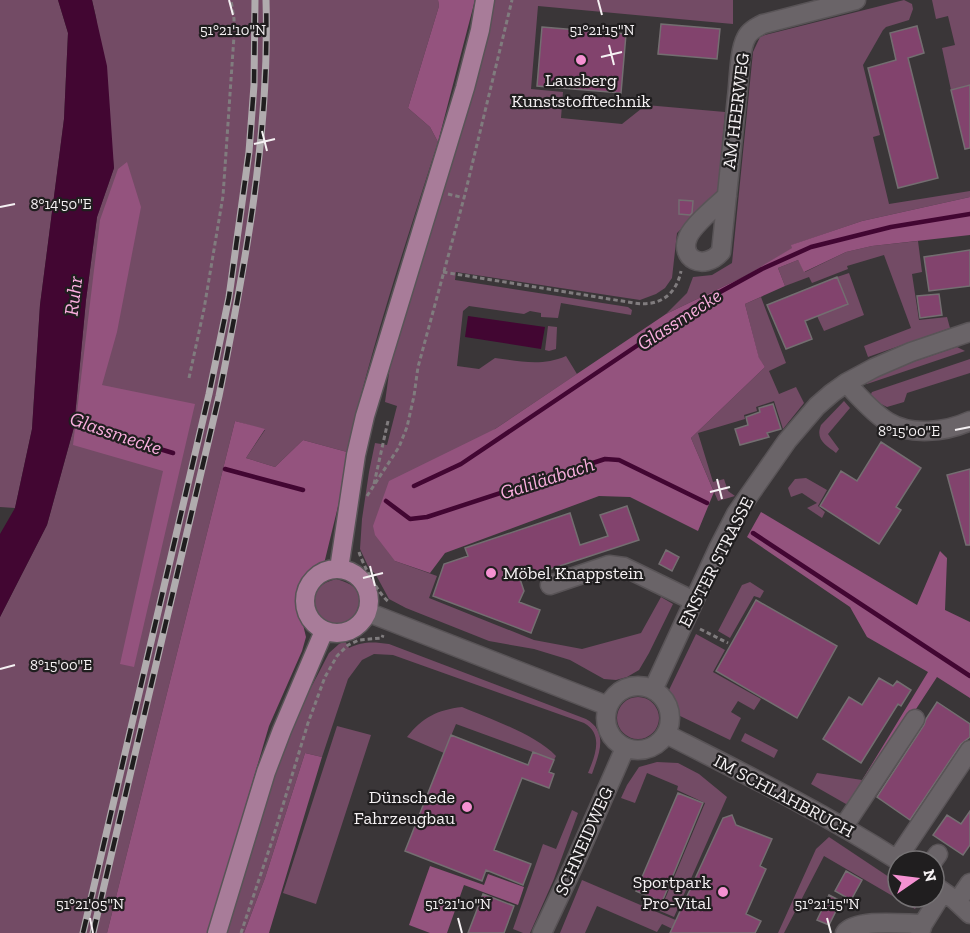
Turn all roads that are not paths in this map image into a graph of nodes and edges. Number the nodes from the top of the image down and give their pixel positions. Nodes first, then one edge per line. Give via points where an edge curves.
1 (485, 0) edge
2 (856, 0) edge
3 (727, 196) junction
4 (970, 332) edge
5 (846, 383) junction
6 (970, 421) edge
7 (339, 569) junction
8 (550, 585) dead end
9 (694, 601) junction
10 (368, 612) junction
11 (324, 631) junction
12 (653, 690) junction
13 (608, 706) junction
14 (915, 719) dead end
15 (666, 734) junction
16 (625, 748) junction
17 (970, 750) edge
18 (844, 826) junction
19 (905, 849) edge
20 (886, 852) edge
21 (970, 883) edge
22 (951, 898) edge
23 (922, 928) edge
24 (217, 933) edge
25 (542, 933) edge
26 (845, 933) edge

1 - 7 main road via 465,88 365,417
2 - 3 street, AM HEERWEG via 764,24 746,37
3 - 3 street, AM HEERWEG via 721,252 708,262 694,260 688,254 688,237
4 - 5 street, ENSTER STRASSE via 889,361
5 - 6 street via 888,422 908,429 928,431
5 - 9 street, ENSTER STRASSE via 817,406 736,514
7 - 10 main road via 351,572 364,584
7 - 11 main road via 320,573 306,592 310,619
8 - 9 street via 617,565
9 - 12 street, ENSTER STRASSE
10 - 11 main road via 355,628 345,633
10 - 13 street
11 - 24 main road via 266,772
12 - 13 street via 625,689
12 - 15 street via 667,705
13 - 16 street via 607,728
14 - 18 street
15 - 16 street via 653,747
15 - 18 street, IM SCHLAHBRUCH
16 - 25 street, SCHNEIDWEG
17 - 19 street
18 - 20 street, IM SCHLAHBRUCH
21 - 22 street
22 - 23 street
23 - 26 street via 870,923

